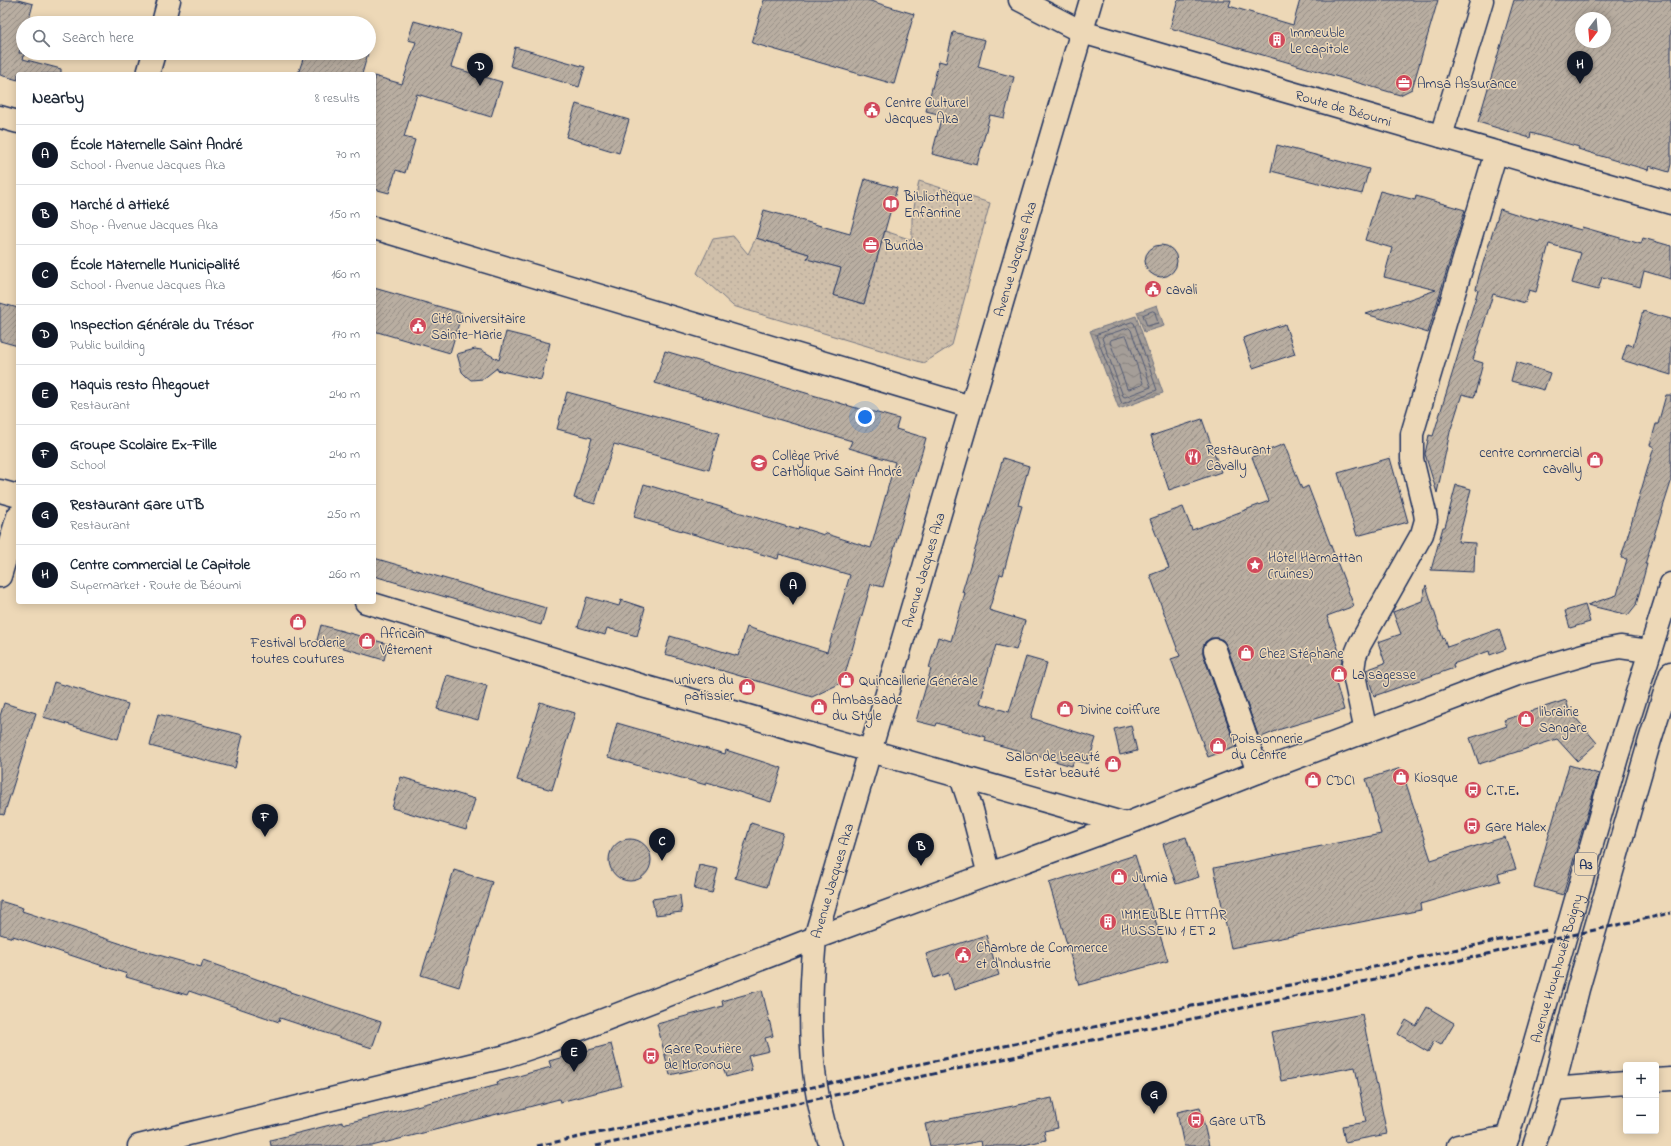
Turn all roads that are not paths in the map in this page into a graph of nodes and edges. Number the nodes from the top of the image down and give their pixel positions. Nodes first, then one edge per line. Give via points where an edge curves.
1 (169, 0) edge
2 (1020, 0) edge
3 (1091, 0) edge
4 (1482, 0) edge
5 (165, 16) edge
6 (1082, 32) junction
7 (152, 60) edge
8 (149, 72) edge
9 (0, 117) edge
10 (16, 121) edge
11 (1442, 136) junction
12 (1496, 152) junction
13 (1671, 203) edge
14 (376, 229) edge
15 (971, 407) junction
16 (0, 491) edge
17 (16, 495) edge
18 (16, 523) edge
19 (0, 576) edge
20 (1671, 584) edge
21 (373, 604) edge
22 (1215, 650) dead end
23 (1649, 651) junction
24 (1671, 673) edge
25 (1366, 732) junction
26 (871, 752) junction
27 (1258, 772) junction
28 (961, 777) junction
29 (1126, 824) junction
30 (989, 875) junction
31 (815, 938) junction
32 (1671, 1079) edge
33 (1659, 1080) edge
34 (1623, 1083) edge
35 (1553, 1089) junction
36 (1507, 1142) edge
37 (139, 1146) edge
38 (831, 1146) edge
39 (1458, 1146) edge
40 (1534, 1146) edge

1 - 5 main road
2 - 6 main road, Route de Béoumi
3 - 6 main road, Avenue Jacques Aka
4 - 11 main road
6 - 11 main road, Route de Béoumi
6 - 15 main road, Avenue Jacques Aka
7 - 8 main road
9 - 10 main road
11 - 12 main road, Route de Béoumi
12 - 13 main road, Route de Béoumi
12 - 25 main road via 1412,434 1412,459 1426,520 1422,534 1355,656 1353,670
14 - 15 main road
15 - 26 main road, Avenue Jacques Aka
16 - 17 main road
18 - 19 main road
20 - 23 main road, Avenue Houphouët-Boigny / A3
21 - 26 main road
22 - 27 main road
23 - 25 main road via 1620,648 1590,653 1515,675
23 - 36 main road, Avenue Houphouët-Boigny / A3
24 - 35 main road, Avenue Houphouët-Boigny / A3 via 1578,989
25 - 27 main road
26 - 28 main road
26 - 31 main road, Avenue Jacques Aka
27 - 29 main road
28 - 29 main road
28 - 30 main road
29 - 30 main road
30 - 31 main road
31 - 37 main road via 538,1046 503,1057
31 - 38 main road, Avenue Jacques Aka via 812,982 813,1052 816,1086
32 - 33 main road
34 - 35 main road
35 - 40 main road, Avenue Houphouët-Boigny / A3
36 - 39 main road

